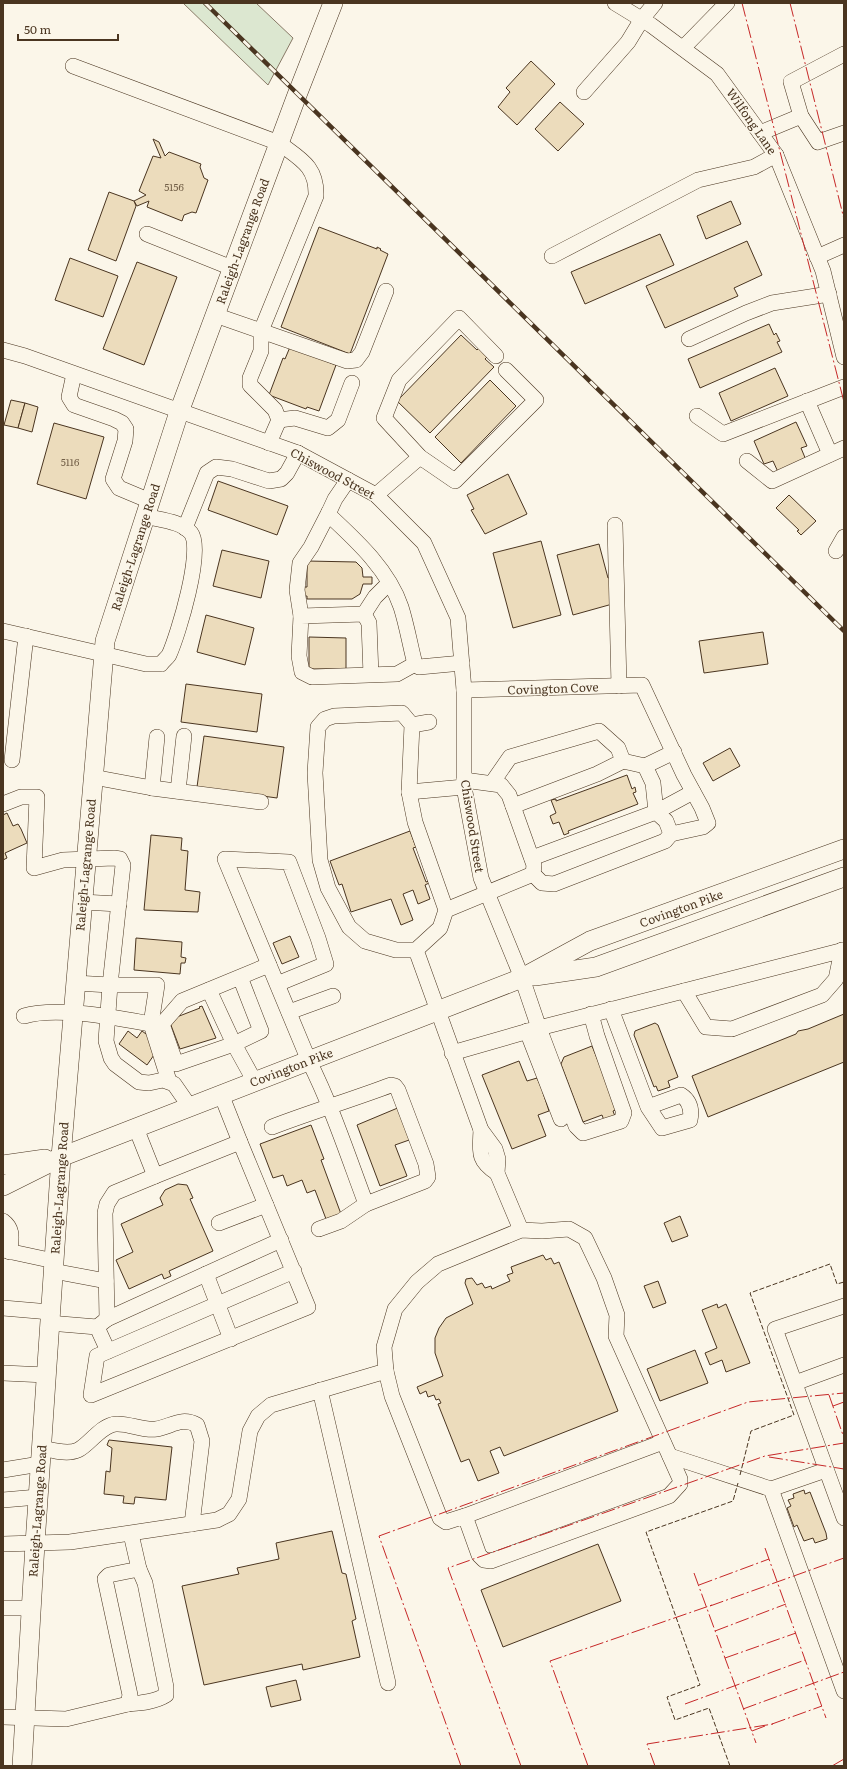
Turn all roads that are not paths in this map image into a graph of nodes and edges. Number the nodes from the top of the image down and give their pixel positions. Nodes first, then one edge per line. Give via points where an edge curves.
1 (333, 3) edge
2 (616, 3) edge
3 (655, 3) edge
4 (727, 3) edge
5 (642, 19) junction
6 (683, 48) junction
7 (844, 54) edge
8 (73, 66) dead end
9 (584, 92) dead end
10 (801, 116) junction
11 (760, 133) junction
12 (844, 133) edge
13 (279, 144) junction
14 (776, 155) junction
15 (148, 234) dead end
16 (844, 244) edge
17 (552, 256) dead end
18 (817, 256) junction
19 (232, 268) junction
20 (386, 291) dead end
21 (829, 294) junction
22 (839, 313) edge
23 (215, 315) junction
24 (261, 331) junction
25 (689, 339) dead end
26 (3, 350) edge
27 (496, 356) dead end
28 (844, 356) edge
29 (506, 370) dead end
30 (74, 374) junction
31 (352, 383) dead end
32 (844, 387) edge
33 (807, 402) junction
34 (179, 412) junction
35 (697, 416) dead end
36 (279, 420) junction
37 (270, 443) junction
38 (844, 448) edge
39 (298, 454) junction
40 (830, 454) junction
41 (420, 457) junction
42 (747, 461) dead end
43 (348, 480) junction
44 (376, 495) junction
45 (148, 508) junction
46 (329, 512) junction
47 (615, 525) dead end
48 (185, 528) junction
49 (844, 537) edge
50 (836, 551) dead end
51 (389, 584) junction
52 (364, 614) junction
53 (301, 616) junction
54 (3, 631) edge
55 (26, 636) junction
56 (104, 654) junction
57 (462, 663) junction
58 (415, 664) junction
59 (371, 675) junction
60 (619, 686) junction
61 (464, 690) junction
62 (429, 722) dead end
63 (412, 725) junction
64 (184, 736) dead end
65 (157, 737) dead end
66 (674, 752) junction
67 (12, 760) dead end
68 (623, 761) junction
69 (646, 766) junction
70 (93, 777) junction
71 (492, 783) junction
72 (464, 784) junction
73 (152, 788) junction
74 (178, 791) junction
75 (409, 792) junction
76 (693, 792) junction
77 (261, 802) dead end
78 (3, 804) edge
79 (514, 806) junction
80 (656, 812) junction
81 (671, 834) junction
82 (844, 849) edge
83 (532, 858) junction
84 (86, 859) junction
85 (533, 874) junction
86 (844, 877) edge
87 (487, 892) junction
88 (82, 902) junction
89 (119, 904) junction
90 (446, 910) junction
91 (416, 950) junction
92 (843, 950) edge
93 (269, 965) junction
94 (240, 977) junction
95 (522, 978) junction
96 (75, 984) junction
97 (278, 984) junction
98 (110, 985) junction
99 (209, 990) junction
100 (684, 991) junction
101 (333, 996) dead end
102 (611, 1009) junction
103 (437, 1011) junction
104 (289, 1012) junction
105 (73, 1014) junction
106 (591, 1014) junction
107 (24, 1016) dead end
108 (108, 1016) junction
109 (151, 1024) junction
110 (533, 1029) junction
111 (234, 1044) junction
112 (452, 1053) junction
113 (309, 1060) junction
114 (169, 1081) junction
115 (255, 1082) junction
116 (222, 1094) junction
117 (190, 1107) junction
118 (648, 1107) dead end
119 (330, 1108) junction
120 (561, 1119) dead end
121 (272, 1127) dead end
122 (136, 1128) junction
123 (240, 1142) junction
124 (60, 1157) junction
125 (3, 1165) edge
126 (156, 1176) junction
127 (3, 1186) edge
128 (366, 1204) junction
129 (266, 1205) junction
130 (3, 1221) edge
131 (220, 1223) dead end
132 (319, 1229) dead end
133 (521, 1230) junction
134 (281, 1240) junction
135 (7, 1251) edge
136 (53, 1266) junction
137 (294, 1271) junction
138 (206, 1274) junction
139 (106, 1281) junction
140 (218, 1305) junction
141 (844, 1306) edge
142 (3, 1308) edge
143 (50, 1317) junction
144 (102, 1323) junction
145 (231, 1339) junction
146 (108, 1352) junction
147 (844, 1365) edge
148 (386, 1371) junction
149 (3, 1373) edge
150 (46, 1375) junction
151 (795, 1384) junction
152 (320, 1390) junction
153 (663, 1442) junction
154 (40, 1456) junction
155 (670, 1456) junction
156 (3, 1470) edge
157 (826, 1470) junction
158 (771, 1489) junction
159 (38, 1497) junction
160 (3, 1500) edge
161 (465, 1516) junction
162 (844, 1518) edge
163 (192, 1524) junction
164 (131, 1534) junction
165 (3, 1544) edge
166 (34, 1544) junction
167 (139, 1569) junction
168 (3, 1608) edge
169 (31, 1608) junction
170 (388, 1683) dead end
171 (844, 1691) edge
172 (128, 1704) junction
173 (3, 1717) edge
174 (26, 1719) junction
175 (22, 1766) edge

1 - 13 main road, Raleigh-Lagrange Road
2 - 5 street, Wilfong Lane
3 - 5 street
4 - 6 street
5 - 6 street, Wilfong Lane
5 - 9 street via 628,42
6 - 11 street, Wilfong Lane via 718,74
7 - 10 street via 790,82
8 - 13 street
10 - 11 street
10 - 12 street via 818,142
11 - 14 street, Wilfong Lane
13 - 19 main road, Raleigh-Lagrange Road
13 - 24 street via 302,160 311,170 316,182 316,196
14 - 17 street via 754,167 698,180
14 - 18 street, Wilfong Lane
15 - 19 street
16 - 18 street
18 - 21 street, Wilfong Lane
19 - 23 main road, Raleigh-Lagrange Road
20 - 24 street via 362,352 356,360 347,361
21 - 22 street, Wilfong Lane
21 - 25 street via 772,303
22 - 28 street, Wilfong Lane
23 - 24 street
23 - 34 main road, Raleigh-Lagrange Road
24 - 36 street via 261,351 250,378 250,385 275,410
26 - 30 street, Chiswood Street
27 - 41 street via 459,318 399,380 384,418
29 - 41 street via 536,400 455,482
30 - 34 street, Chiswood Street
30 - 45 street via 69,397 74,405 114,419 122,423 126,429 125,441 113,479 118,488
31 - 36 street via 338,420 328,428 295,418
32 - 33 street
33 - 35 street via 723,434
33 - 40 street
34 - 37 street, Chiswood Street
34 - 45 main road, Raleigh-Lagrange Road
36 - 37 street
37 - 39 street, Chiswood Street
38 - 40 street
39 - 43 street, Chiswood Street
39 - 48 street via 281,479 269,481 232,469 216,467 207,473
40 - 42 street via 772,481
41 - 44 street
43 - 44 street, Chiswood Street
43 - 46 street
44 - 57 street, Chiswood Street via 424,543 458,618
45 - 48 street
45 - 56 main road, Raleigh-Lagrange Road via 105,641
46 - 51 street via 331,517 362,546
46 - 53 street via 311,548 300,563 297,590
47 - 60 street
48 - 56 street via 192,534 196,548 194,567 168,656 161,664 146,664
49 - 50 street
51 - 52 street via 375,597
51 - 58 street via 401,606
52 - 53 street
52 - 59 street via 369,623
53 - 59 street via 299,656 302,672 312,677
54 - 55 street
55 - 56 street
55 - 67 street
56 - 70 main road, Raleigh-Lagrange Road
57 - 58 street via 419,667
57 - 61 street, Chiswood Street
58 - 59 street via 397,674
60 - 61 street, Covington Cove
60 - 66 street, Covington Cove via 642,685
61 - 72 street, Chiswood Street
62 - 63 street
63 - 75 street
63 - 91 street via 402,713 325,718 318,727 315,772 320,860 328,888 349,927 365,941 396,950
64 - 74 street
65 - 73 street
66 - 69 street
66 - 76 street
68 - 69 street
68 - 71 street via 618,748 599,731 510,757
68 - 79 street via 597,774
69 - 80 street via 653,783
70 - 73 street
70 - 84 main road, Raleigh-Lagrange Road
71 - 72 street
71 - 79 street via 501,784
72 - 75 street
72 - 87 street, Chiswood Street via 481,878
73 - 74 street
74 - 77 street
75 - 90 street via 415,822
76 - 80 street
76 - 81 street via 708,823 703,827
78 - 84 street via 20,797 37,797 34,868 63,860
79 - 83 street
80 - 81 street via 666,821
80 - 83 street
81 - 85 street via 665,841 554,884 542,883
82 - 95 main road, Covington Pike via 590,941
83 - 85 street
84 - 88 main road, Raleigh-Lagrange Road
84 - 89 street via 120,859 123,865
85 - 87 street
86 - 95 main road, Covington Pike via 596,967
87 - 90 street
87 - 95 street, Chiswood Street
88 - 89 street
88 - 96 main road, Raleigh-Lagrange Road
89 - 98 street
90 - 91 street via 440,928
91 - 103 street
92 - 100 street
92 - 100 street via 836,979 822,995 732,1029 706,1027
93 - 94 street
93 - 97 street
93 - 97 street via 225,859 289,862 326,964
94 - 99 street
94 - 111 street via 261,1031
95 - 103 main road, Covington Pike
95 - 110 street, Chiswood Street
96 - 98 street
96 - 105 main road, Raleigh-Lagrange Road
97 - 104 street
98 - 108 street
98 - 109 street via 157,985
99 - 111 street
99 - 111 street via 182,1001 162,1024 176,1064
100 - 102 street
101 - 104 street
102 - 106 street
102 - 118 street
103 - 112 street
103 - 113 main road, Covington Pike
104 - 113 street
105 - 107 street via 34,1013
105 - 108 street
105 - 124 main road, Raleigh-Lagrange Road
106 - 110 street
106 - 110 street via 624,1113 621,1120 583,1133 576,1126
108 - 109 street
108 - 114 street via 106,1041 115,1064 139,1082
109 - 114 street
110 - 112 street
110 - 120 street
111 - 115 street
112 - 133 street via 481,1130 495,1148 498,1159 497,1173
113 - 115 main road, Covington Pike
113 - 119 street
114 - 117 street
115 - 116 main road, Covington Pike
116 - 117 main road, Covington Pike
116 - 123 street
117 - 122 main road, Covington Pike
119 - 121 street via 316,1110
119 - 128 street
119 - 128 street via 395,1086 426,1164 428,1176 425,1181
122 - 124 main road, Covington Pike
122 - 126 street
123 - 126 street
123 - 129 street
124 - 125 main road, Covington Pike
124 - 127 main road, Covington Pike
124 - 136 main road, Raleigh-Lagrange Road
126 - 139 street via 114,1193 106,1204
128 - 132 street via 341,1221
129 - 131 street
129 - 134 street
130 - 135 street via 12,1231
133 - 148 street via 438,1264 417,1282 395,1309 384,1347
133 - 153 street via 569,1229 585,1238 604,1278 616,1315 616,1336
134 - 137 street
134 - 138 street
135 - 136 street
136 - 139 street
136 - 143 main road, Raleigh-Lagrange Road
137 - 140 street
137 - 145 street via 308,1307
138 - 140 street
138 - 144 street
139 - 144 street
140 - 145 street
140 - 146 street
141 - 151 street via 775,1329
142 - 143 street
143 - 144 street
143 - 150 main road, Raleigh-Lagrange Road
144 - 146 street
145 - 146 street via 91,1395 97,1356
147 - 151 street
148 - 152 street
148 - 161 street via 392,1396 440,1518 446,1522
149 - 150 street
150 - 154 main road, Raleigh-Lagrange Road
151 - 157 street
152 - 163 street via 271,1405 258,1416 250,1431 239,1499 229,1514 217,1520
152 - 170 street
153 - 155 street
153 - 161 street
154 - 156 street
154 - 159 main road, Raleigh-Lagrange Road
154 - 163 street via 79,1450 115,1424 156,1429 178,1421 190,1421 197,1425 202,1441
155 - 158 street
155 - 161 street via 680,1484 669,1496 491,1560 484,1560 479,1555
157 - 158 street
157 - 162 street
158 - 171 street
159 - 160 street
159 - 166 main road, Raleigh-Lagrange Road
163 - 164 street
164 - 166 street
164 - 167 street
165 - 166 street
166 - 169 main road, Raleigh-Lagrange Road
167 - 172 street via 109,1574 105,1579 130,1695
167 - 172 street via 166,1695
168 - 169 street
169 - 174 main road, Raleigh-Lagrange Road
172 - 174 street via 66,1719
173 - 174 street
174 - 175 main road, Raleigh-Lagrange Road

